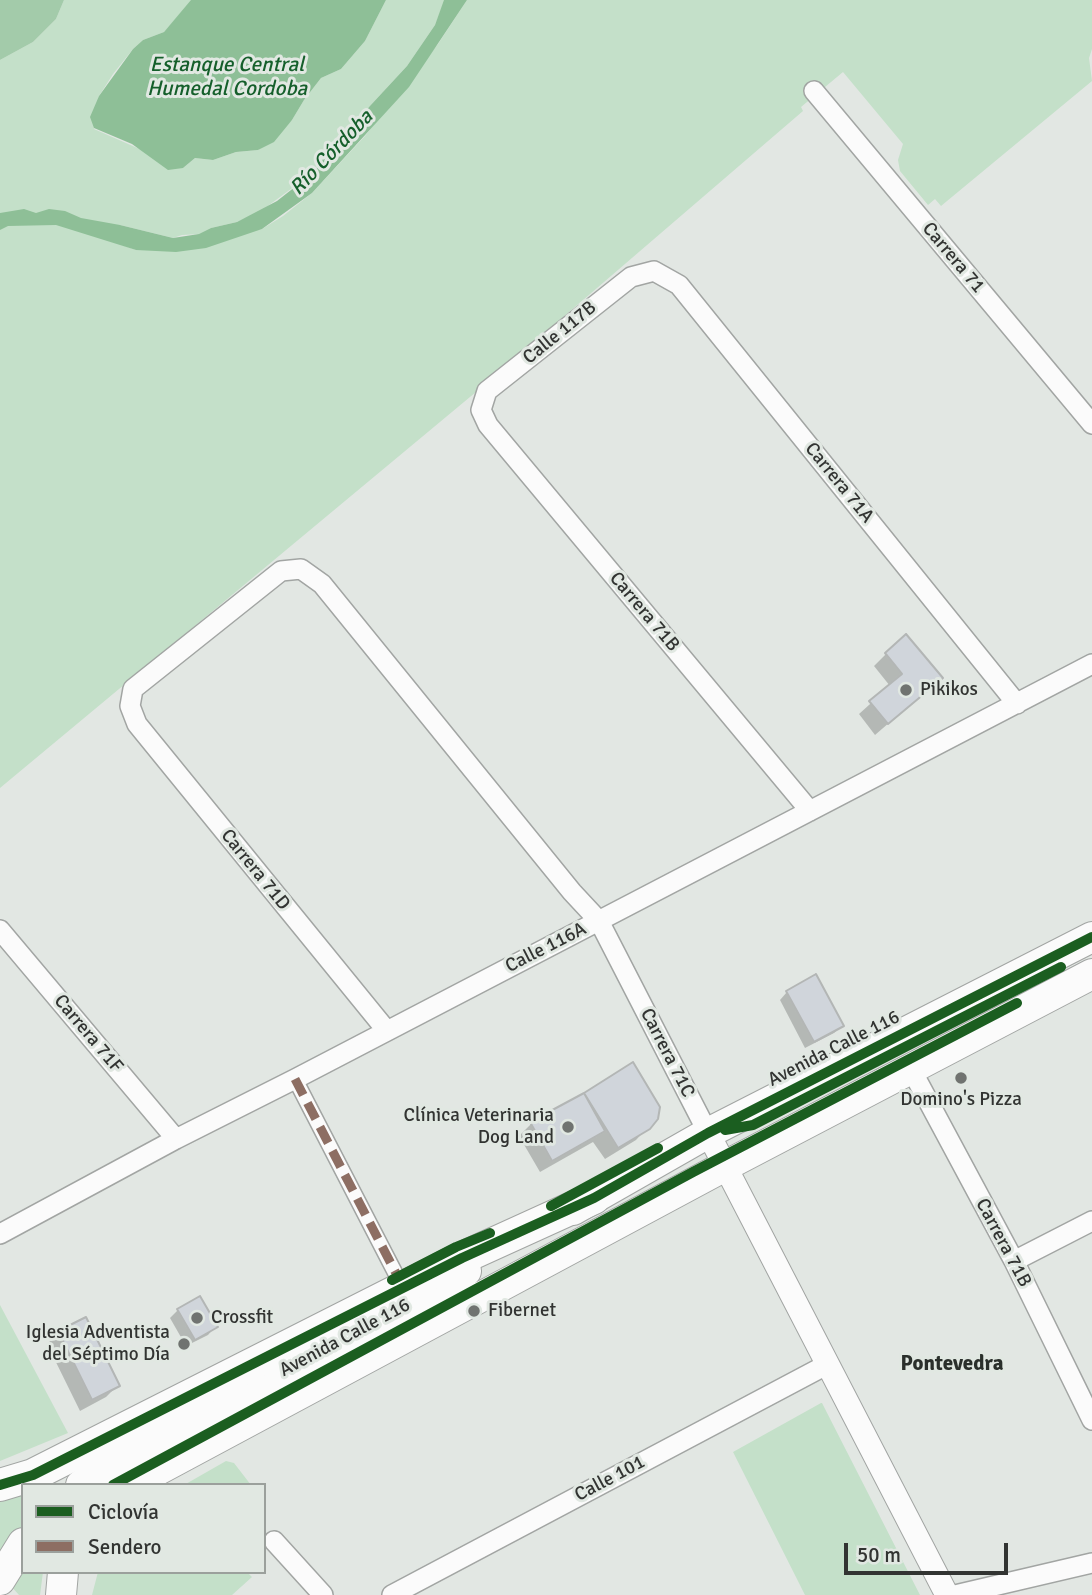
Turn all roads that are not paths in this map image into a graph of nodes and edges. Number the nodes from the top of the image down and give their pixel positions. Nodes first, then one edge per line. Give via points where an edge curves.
1 (814, 91) dead end
2 (653, 271) joint
3 (481, 410) joint
4 (1092, 425) edge
5 (301, 569) joint
6 (1092, 664) edge
7 (1017, 704) junction
8 (810, 811) junction
9 (599, 921) junction
10 (0, 930) edge
11 (1092, 937) edge
12 (1092, 974) edge
13 (387, 1031) junction
14 (911, 1069) junction
15 (295, 1079) junction
16 (708, 1133) junction
17 (176, 1139) junction
18 (725, 1166) junction
19 (594, 1198) junction
20 (1092, 1221) edge
21 (0, 1234) edge
22 (1014, 1261) junction
23 (403, 1287) junction
24 (828, 1364) junction
25 (1092, 1420) edge
26 (84, 1483) edge
27 (134, 1483) edge
28 (0, 1485) edge
29 (274, 1541) dead end
30 (21, 1546) edge
31 (1092, 1563) edge
32 (63, 1574) edge
33 (0, 1580) edge
34 (61, 1595) edge
35 (323, 1595) edge
36 (392, 1595) edge
37 (947, 1595) edge
38 (955, 1595) edge

1 - 4 street, Carrera 71
2 - 3 street, Calle 117B via 631,277 487,391
2 - 7 street, Carrera 71A via 679,285
3 - 8 street, Carrera 71B via 488,425
5 - 9 street, Carrera 71C via 322,584
5 - 13 street, Carrera 71D via 281,571 134,689 130,705 137,724
6 - 7 street, Calle 116A
7 - 8 street, Calle 116A
8 - 9 street, Calle 116A
9 - 13 street, Calle 116A
9 - 16 street, Carrera 71C
10 - 17 street, Carrera 71F
11 - 16 main road, Avenida Calle 116
12 - 14 main road, Avenida Calle 116
13 - 15 street, Calle 116A
14 - 18 main road, Avenida Calle 116
14 - 22 street, Carrera 71B
15 - 17 street, Calle 116A
15 - 23 street
16 - 18 street, Carrera 71C
16 - 19 main road, Avenida Calle 116
17 - 21 street, Calle 116A
18 - 24 street, Carrera 71C
18 - 27 main road, Avenida Calle 116
19 - 23 highway
19 - 26 main road, Avenida Calle 116 via 380,1320 121,1458
20 - 22 street
22 - 25 street, Carrera 71B
23 - 28 highway via 33,1475
24 - 36 street, Calle 101
24 - 37 street, Carrera 71C
29 - 35 street
30 - 33 main road
31 - 38 street
32 - 34 main road

